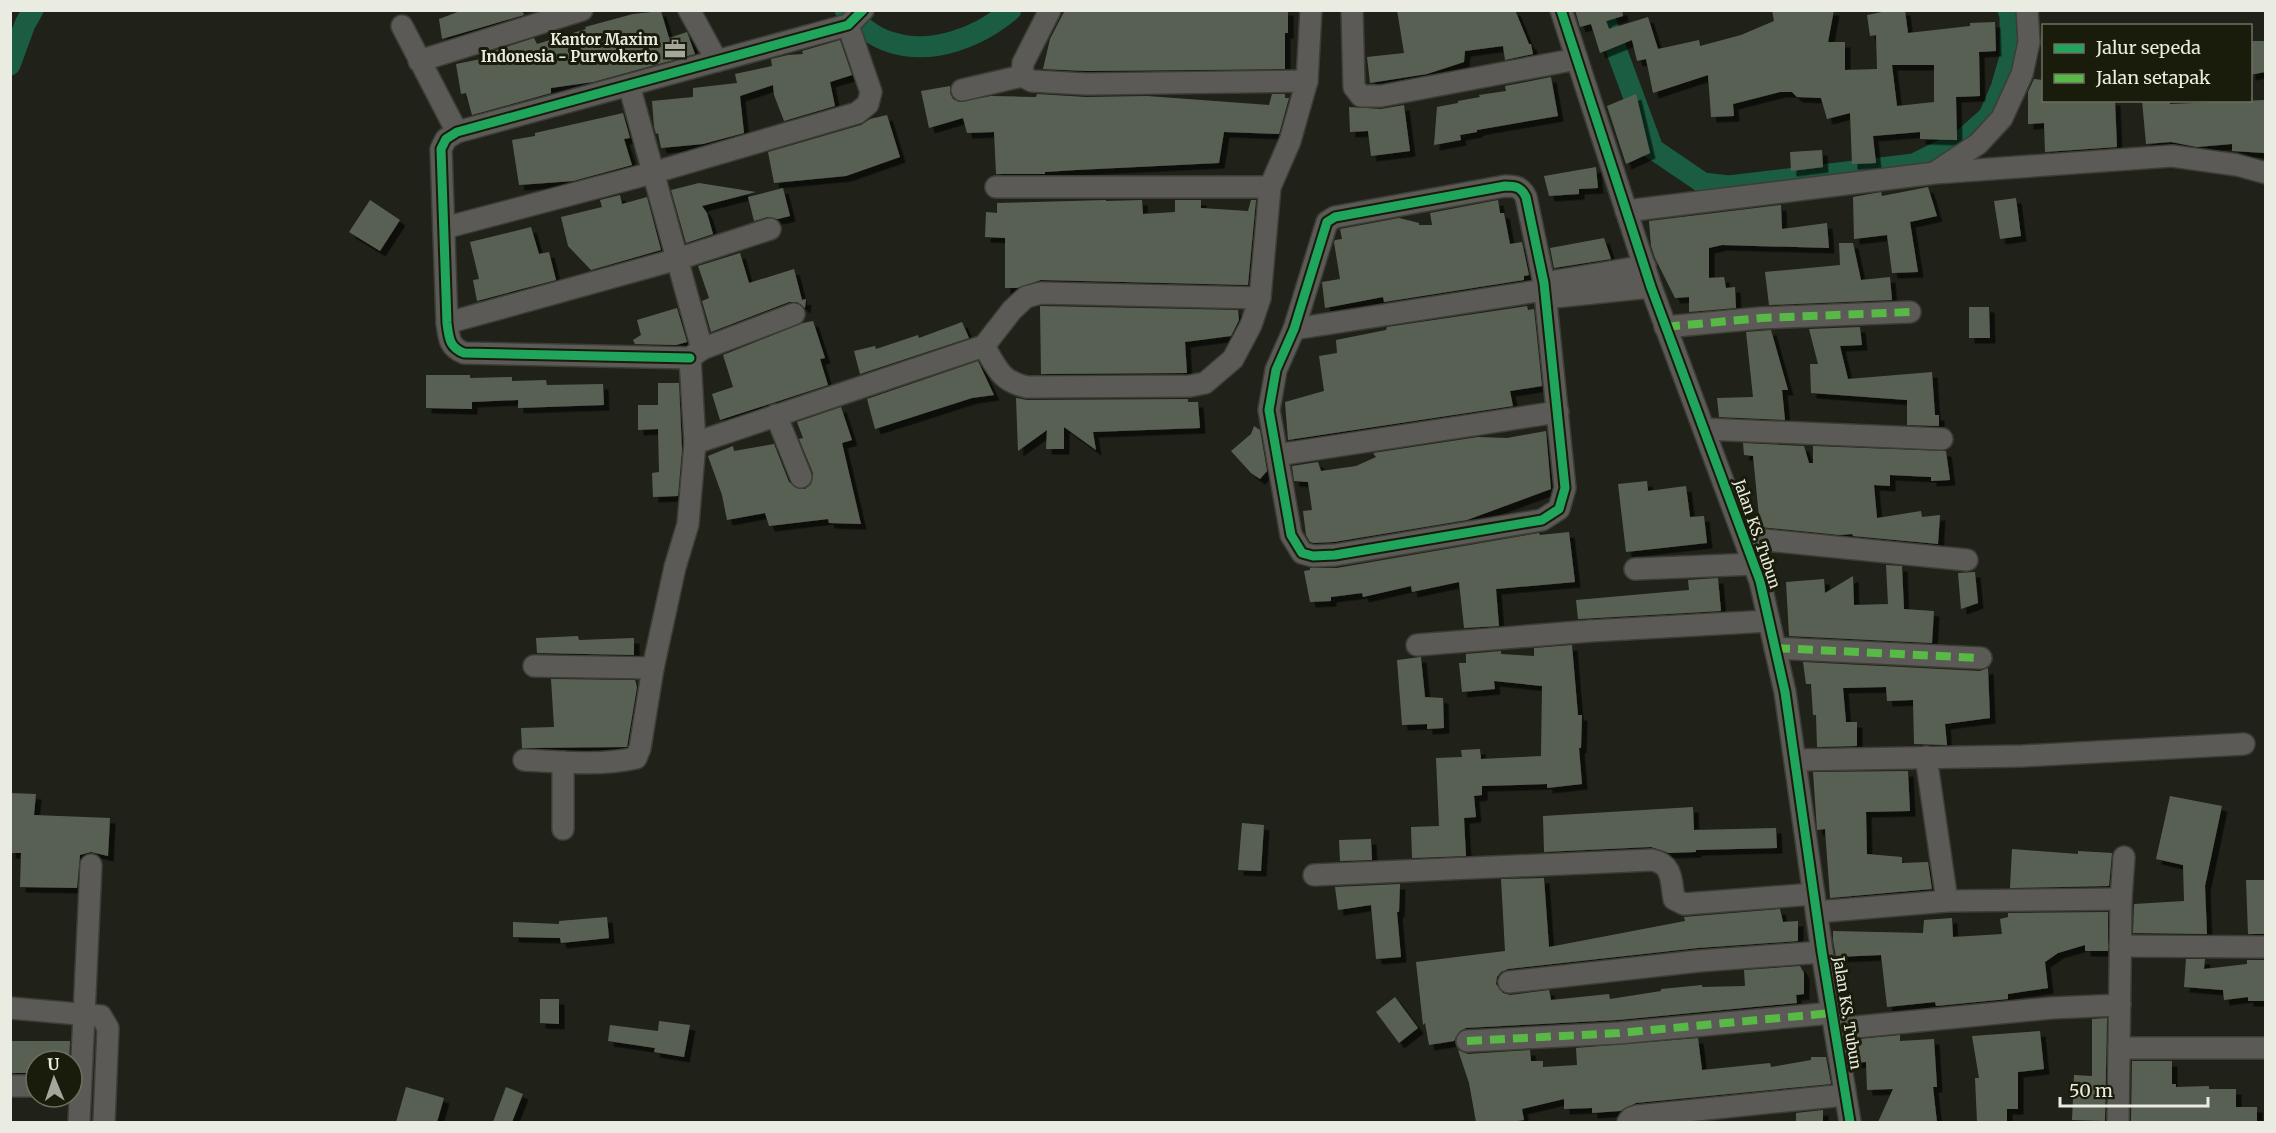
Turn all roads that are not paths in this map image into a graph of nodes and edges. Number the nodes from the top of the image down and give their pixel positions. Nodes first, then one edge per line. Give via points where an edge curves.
1 (582, 10) edge
2 (689, 10) edge
3 (1050, 10) edge
4 (1311, 10) edge
5 (1352, 10) edge
6 (1561, 10) edge
7 (2027, 10) edge
8 (854, 19) edge
9 (402, 26) dead end
10 (1577, 59) junction
11 (419, 61) junction
12 (717, 62) junction
13 (1022, 76) junction
14 (1307, 81) junction
15 (628, 85) junction
16 (962, 90) dead end
17 (457, 132) junction
18 (1935, 172) junction
19 (652, 173) junction
20 (2265, 173) edge
21 (996, 187) dead end
22 (1270, 187) junction
23 (1626, 211) junction
24 (444, 228) junction
25 (770, 229) dead end
26 (678, 259) junction
27 (1645, 266) junction
28 (1652, 287) junction
29 (1545, 290) junction
30 (1260, 298) junction
31 (1910, 312) dead end
32 (794, 314) dead end
33 (447, 323) junction
34 (1665, 327) junction
35 (1294, 329) junction
36 (984, 346) junction
37 (696, 354) junction
38 (1558, 412) junction
39 (776, 415) junction
40 (1704, 429) junction
41 (1942, 439) dead end
42 (695, 443) junction
43 (1277, 455) junction
44 (801, 477) dead end
45 (1745, 538) junction
46 (1966, 560) dead end
47 (1755, 564) junction
48 (1635, 569) dead end
49 (1769, 621) junction
50 (1417, 645) dead end
51 (1775, 648) junction
52 (1981, 658) dead end
53 (534, 666) dead end
54 (653, 668) junction
55 (2244, 744) dead end
56 (1926, 757) junction
57 (524, 760) dead end
58 (1795, 760) junction
59 (563, 762) junction
60 (562, 829) dead end
61 (2124, 857) dead end
62 (91, 864) dead end
63 (1314, 875) dead end
64 (2121, 899) junction
65 (1947, 901) junction
66 (1815, 903) junction
67 (2121, 946) junction
68 (2265, 947) edge
69 (1822, 952) junction
70 (1509, 982) dead end
71 (2120, 1005) junction
72 (10, 1008) edge
73 (83, 1013) junction
74 (1833, 1021) junction
75 (1467, 1041) dead end
76 (2120, 1048) junction
77 (2265, 1048) edge
78 (80, 1049) edge
79 (1845, 1095) junction
80 (104, 1122) edge
81 (1628, 1122) edge
82 (1850, 1122) edge
83 (2118, 1122) edge

1 - 11 street
2 - 12 street
3 - 13 street via 1023,63
4 - 14 street
5 - 10 street via 1353,78 1361,96 1381,96
6 - 10 street, Jalan KS. Tubun
7 - 18 street via 2029,42 2022,74 2002,118 1978,144
8 - 12 street
8 - 19 street via 871,92 868,104 857,113
9 - 11 street
10 - 23 street, Jalan KS. Tubun
11 - 17 street
12 - 15 street
13 - 14 street via 1032,81 1086,84
13 - 16 street
14 - 22 street via 1290,141
15 - 17 street
15 - 19 street
17 - 24 street via 446,139 441,149
18 - 20 street via 2172,156
18 - 23 street
19 - 24 street
19 - 26 street
21 - 22 street
22 - 30 street
23 - 27 street, Jalan KS. Tubun
24 - 33 street
25 - 26 street
26 - 33 street
26 - 37 street
27 - 28 street, Jalan KS. Tubun
27 - 29 street
28 - 29 street
28 - 34 street, Jalan KS. Tubun
29 - 35 street
29 - 35 street via 1526,197 1517,186 1506,186 1335,217 1327,222
29 - 38 street
30 - 36 street via 1041,293 1026,297 1012,310
30 - 36 street via 1233,359 1205,383 1190,386 1011,384
31 - 34 street via 1761,318
32 - 37 street
33 - 37 street via 450,344 464,353
34 - 40 street, Jalan KS. Tubun
35 - 43 street via 1276,370 1269,410
36 - 39 street
37 - 42 street
38 - 43 street
38 - 43 street via 1566,488 1563,502 1551,515 1542,520 1335,555 1313,556 1302,553 1297,546 1291,535
39 - 42 street
39 - 44 street
40 - 41 street
40 - 45 street, Jalan KS. Tubun
42 - 54 street via 688,524
45 - 46 street
45 - 47 street, Jalan KS. Tubun
47 - 48 street
47 - 49 street, Jalan KS. Tubun
49 - 50 street
49 - 51 street, Jalan KS. Tubun
51 - 52 street
51 - 58 street, Jalan KS. Tubun
53 - 54 street
54 - 59 street via 636,758
55 - 56 street
56 - 58 street
56 - 65 street
57 - 59 street
58 - 66 street, Jalan KS. Tubun
59 - 60 street
61 - 64 street
62 - 73 street
63 - 66 street via 1652,860 1667,866 1674,899 1684,904
64 - 65 street
64 - 67 street
65 - 66 street
66 - 69 street, Jalan KS. Tubun
67 - 68 street
67 - 71 street
69 - 70 street
69 - 74 street, Jalan KS. Tubun
71 - 74 street
71 - 76 street
72 - 73 street
73 - 78 street
73 - 80 street via 101,1016 108,1028
74 - 75 street
74 - 79 street, Jalan KS. Tubun
76 - 77 street
76 - 83 street
79 - 81 street via 1636,1116
79 - 82 street, Jalan KS. Tubun

